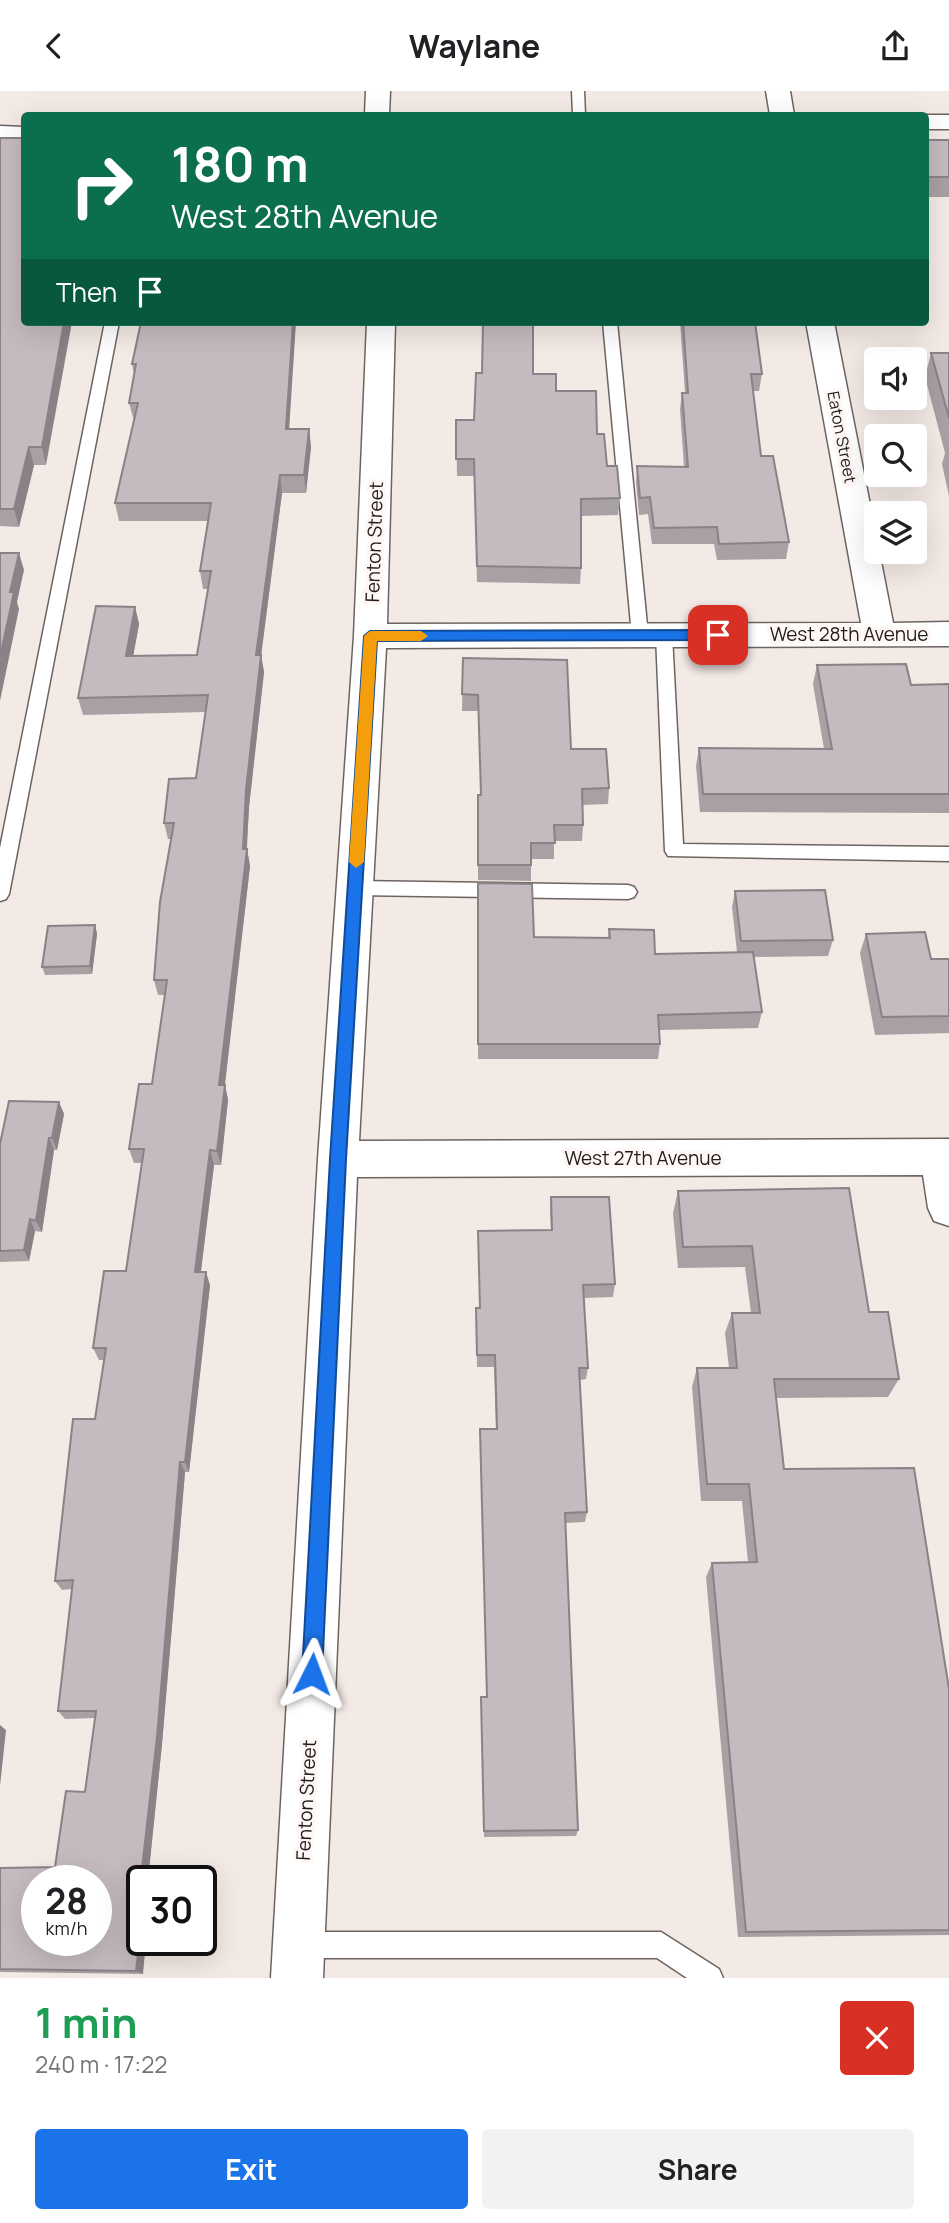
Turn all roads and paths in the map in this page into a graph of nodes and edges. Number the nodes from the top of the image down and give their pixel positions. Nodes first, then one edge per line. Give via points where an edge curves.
1 (378, 91) edge
2 (578, 91) edge
3 (778, 91) edge
4 (377, 112) edge
5 (579, 112) edge
6 (782, 112) edge
7 (929, 122) edge
8 (949, 122) edge
9 (0, 134) edge
10 (21, 134) edge
11 (111, 326) edge
12 (381, 326) edge
13 (611, 326) edge
14 (821, 326) edge
15 (949, 634) edge
16 (652, 635) junction
17 (879, 635) junction
18 (370, 636) junction
19 (949, 854) edge
20 (355, 888) junction
21 (628, 892) dead end
22 (0, 894) edge
23 (944, 1157) edge
24 (338, 1159) junction
25 (949, 1208) edge
26 (298, 1961) edge
27 (710, 1978) edge

1 - 4 street
2 - 5 lane
3 - 6 street
7 - 8 street
9 - 10 street
11 - 22 lane
12 - 18 street, Fenton Street
13 - 16 lane
14 - 17 street, Eaton Street
15 - 17 street, West 28th Avenue
16 - 17 street, West 28th Avenue
16 - 18 street, West 28th Avenue
16 - 19 lane via 674,851
18 - 20 street, Fenton Street
20 - 21 lane
20 - 24 street, Fenton Street
23 - 24 street, West 27th Avenue
23 - 25 street
24 - 26 street, Fenton Street
26 - 27 lane via 661,1945

